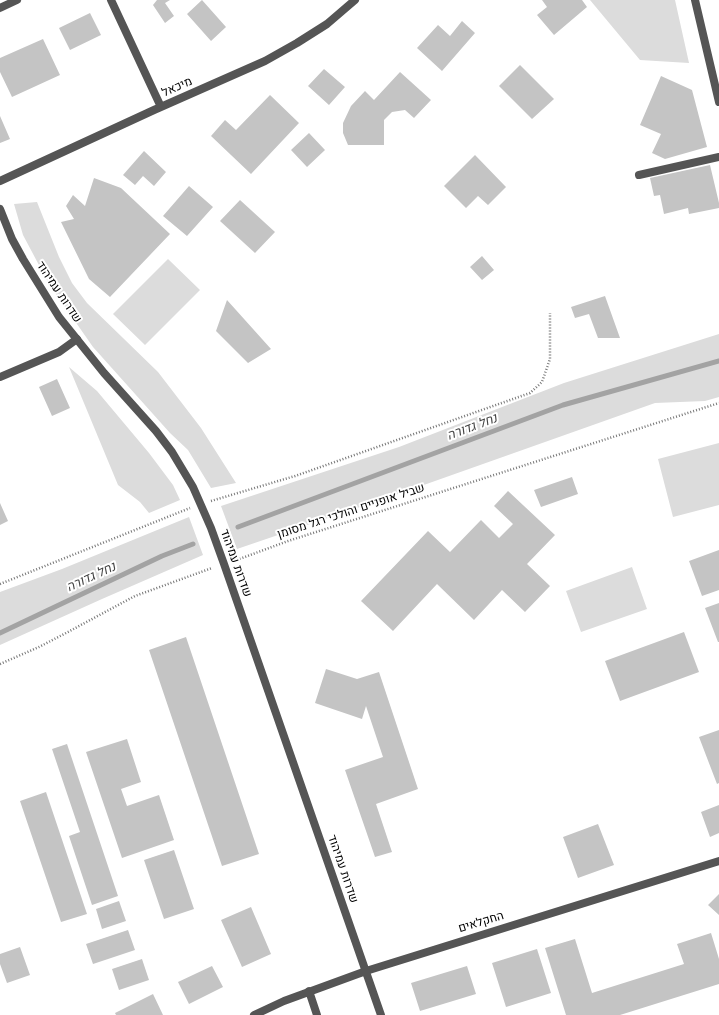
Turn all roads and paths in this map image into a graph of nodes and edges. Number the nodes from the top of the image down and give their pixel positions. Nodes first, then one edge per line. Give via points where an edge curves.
1 (17, 0) edge
2 (111, 0) edge
3 (355, 0) edge
4 (695, 0) edge
5 (0, 8) edge
6 (719, 102) edge
7 (161, 108) junction
8 (719, 157) edge
9 (638, 175) dead end
10 (0, 181) edge
11 (0, 209) edge
12 (550, 313) dead end
13 (77, 339) junction
14 (0, 377) edge
15 (719, 403) edge
16 (201, 504) junction
17 (224, 564) junction
18 (0, 584) edge
19 (0, 664) edge
20 (719, 861) edge
21 (366, 971) junction
22 (309, 992) junction
23 (254, 1015) edge
24 (317, 1015) edge
25 (381, 1015) edge

1 - 5 street
2 - 7 street
3 - 7 street, מיכאל via 327,24 265,61
4 - 6 street
7 - 10 street, מיכאל
8 - 9 street
11 - 13 street, שדרות עמיהוד via 23,259 59,317
12 - 16 path via 550,359 542,382 530,394 294,476
13 - 14 street via 59,352
13 - 16 street, שדרות עמיהוד via 172,452
15 - 17 path, שביל אופניים והולכי רגל מסומן via 288,541
16 - 17 street, שדרות עמיהוד
16 - 18 path
17 - 19 path, שביל אופניים והולכי רגל מסומן via 135,596 39,647
17 - 21 street, שדרות עמיהוד
20 - 21 street, החקלאים
21 - 22 street, החקלאים
21 - 25 street, שדרות עמיהוד
22 - 23 street, החקלאים
22 - 24 street

